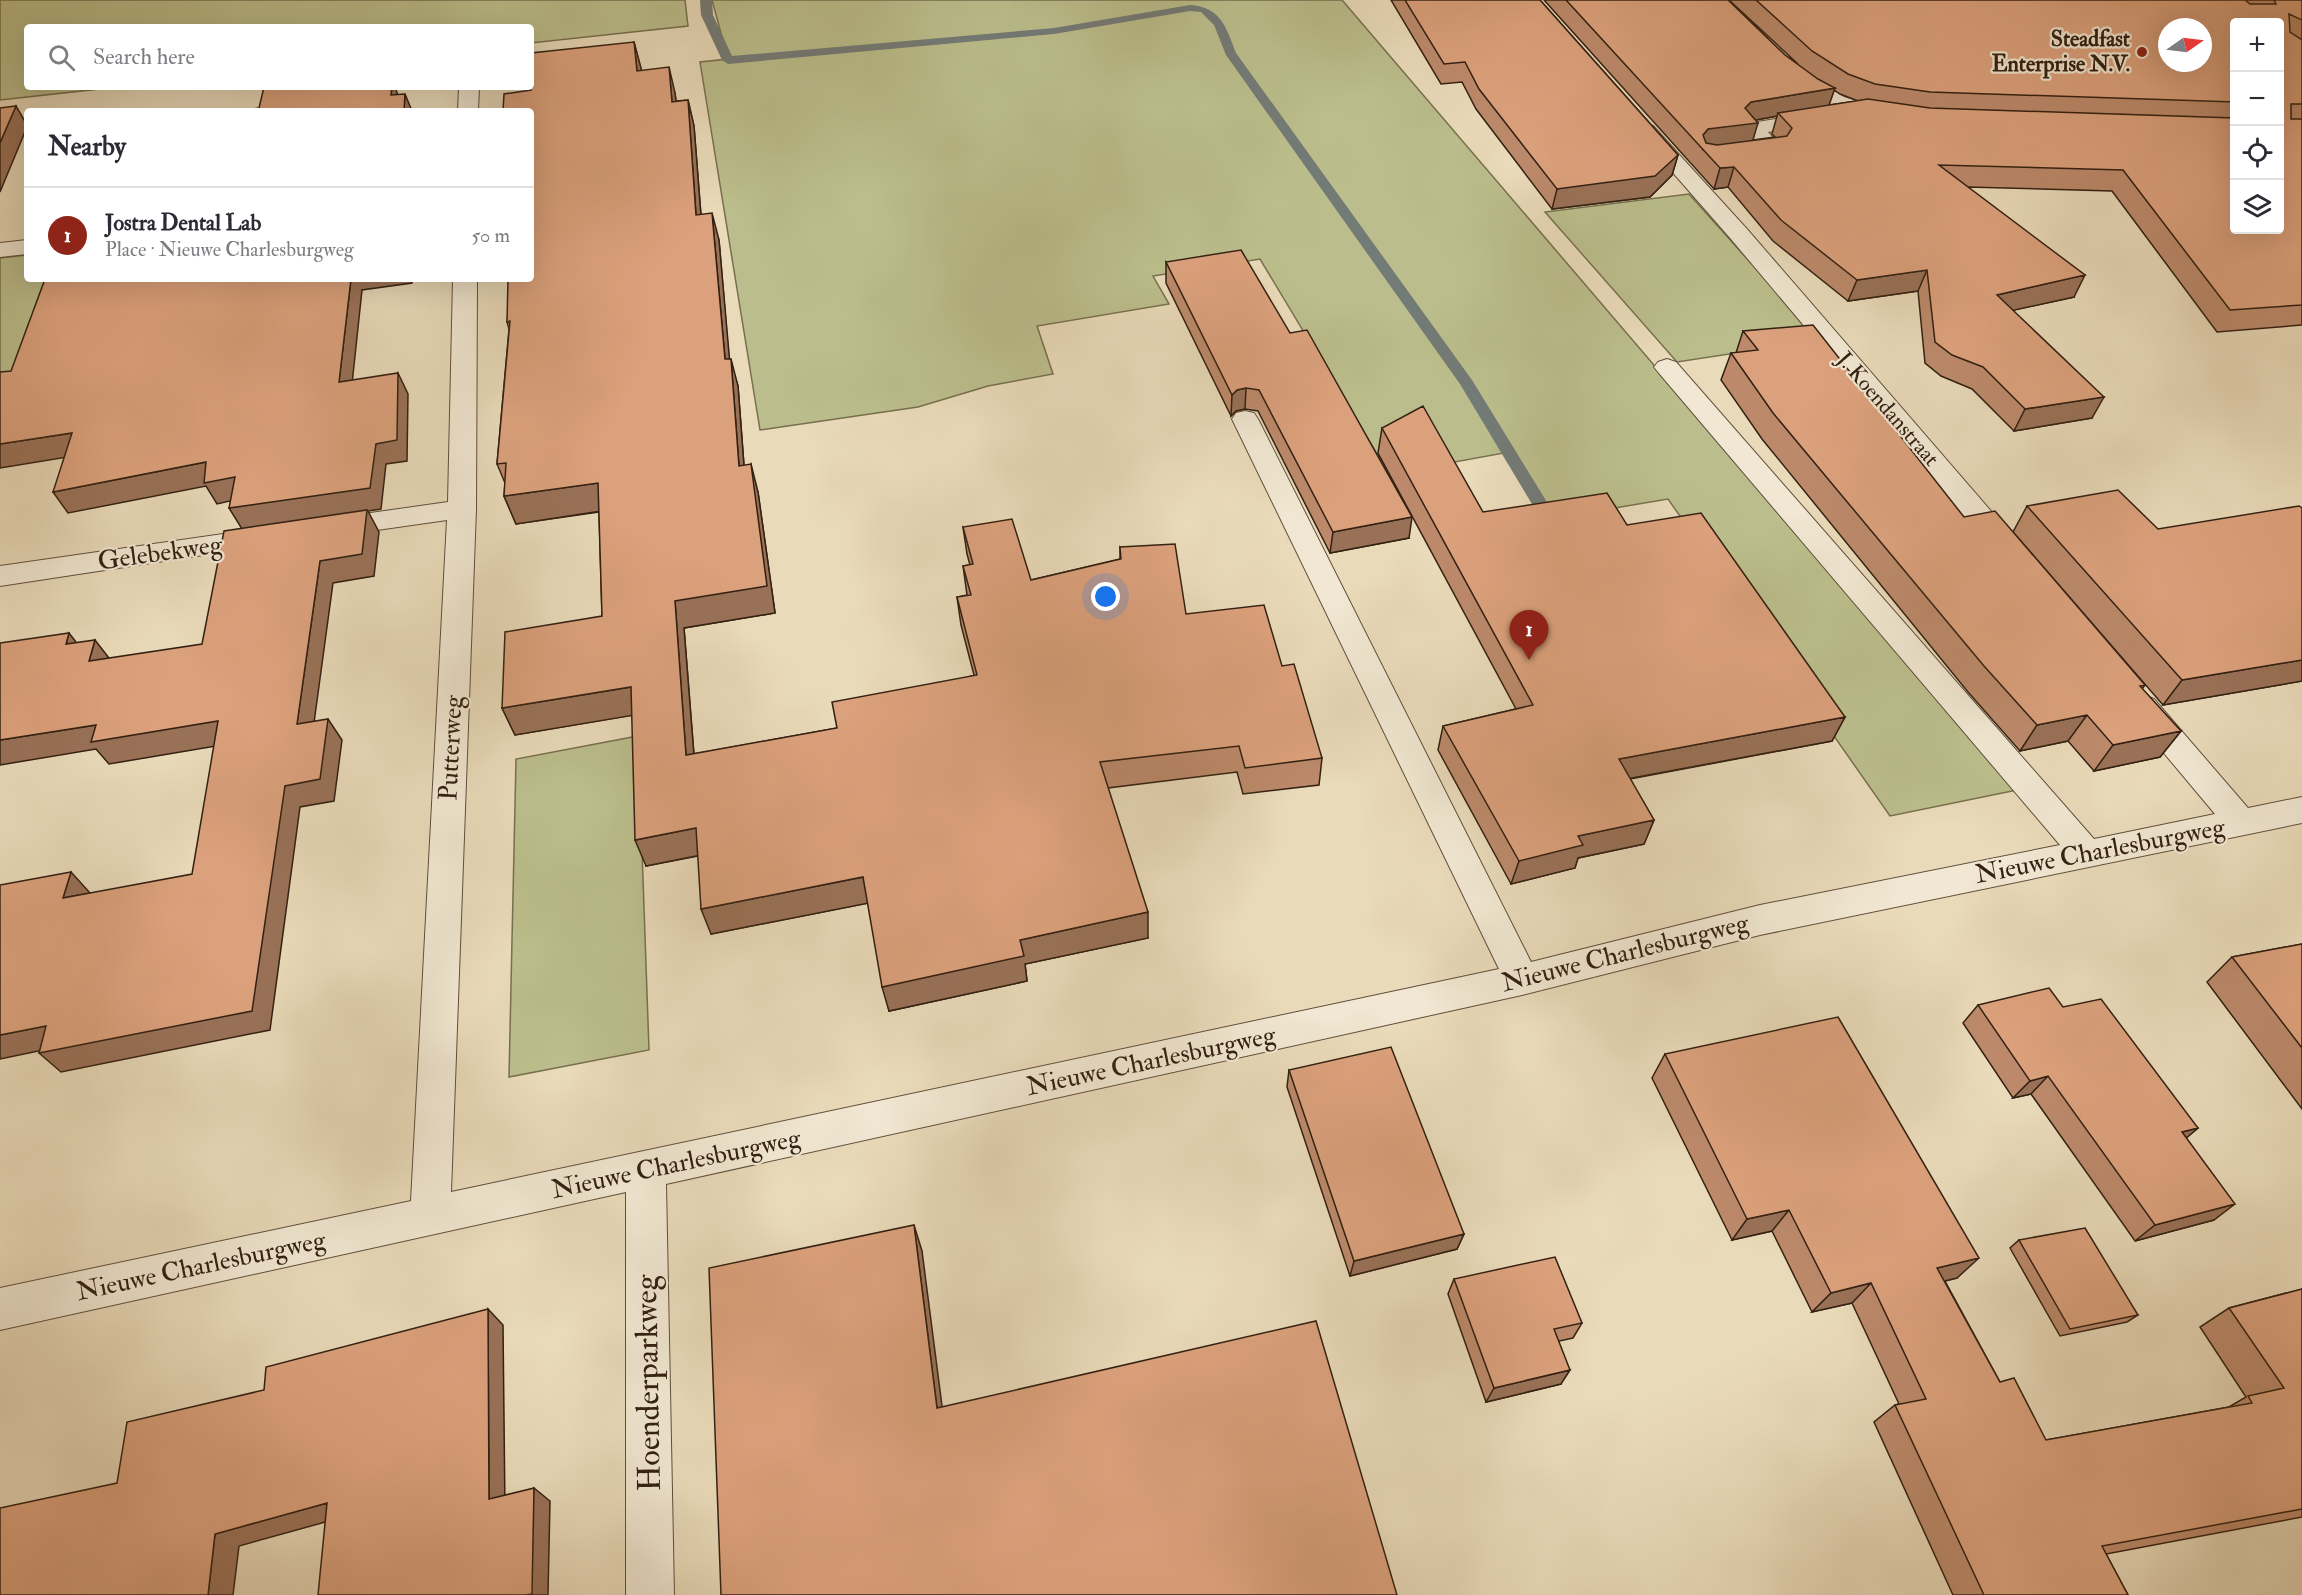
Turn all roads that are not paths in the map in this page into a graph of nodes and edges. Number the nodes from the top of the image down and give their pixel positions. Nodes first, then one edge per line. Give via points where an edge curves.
1 (1779, 60) edge
2 (469, 90) edge
3 (468, 108) edge
4 (1628, 110) edge
5 (1862, 111) junction
6 (1902, 118) edge
7 (1720, 155) edge
8 (24, 247) edge
9 (0, 250) edge
10 (465, 282) edge
11 (1667, 367) dead end
12 (1245, 419) edge
13 (462, 509) junction
14 (2025, 569) edge
15 (0, 576) edge
16 (2126, 687) edge
17 (2302, 810) edge
18 (2241, 822) junction
19 (2087, 854) junction
20 (1522, 980) junction
21 (646, 1171) junction
22 (430, 1217) junction
23 (0, 1309) edge
24 (650, 1595) edge

1 - 5 street via 1815,91
2 - 3 street
4 - 14 street, J. Koendanstraat
5 - 6 street
5 - 7 street via 1752,128 1772,149
8 - 9 street
10 - 13 street, Putterweg
11 - 19 street
12 - 20 street
13 - 15 street, Gelebekweg
13 - 22 street, Putterweg
16 - 18 street
17 - 18 street, Nieuwe Charlesburgweg
18 - 19 street, Nieuwe Charlesburgweg
19 - 20 street, Nieuwe Charlesburgweg via 1760,920
20 - 21 street, Nieuwe Charlesburgweg
21 - 22 street, Nieuwe Charlesburgweg
21 - 24 street, Hoenderparkweg
22 - 23 street, Nieuwe Charlesburgweg

